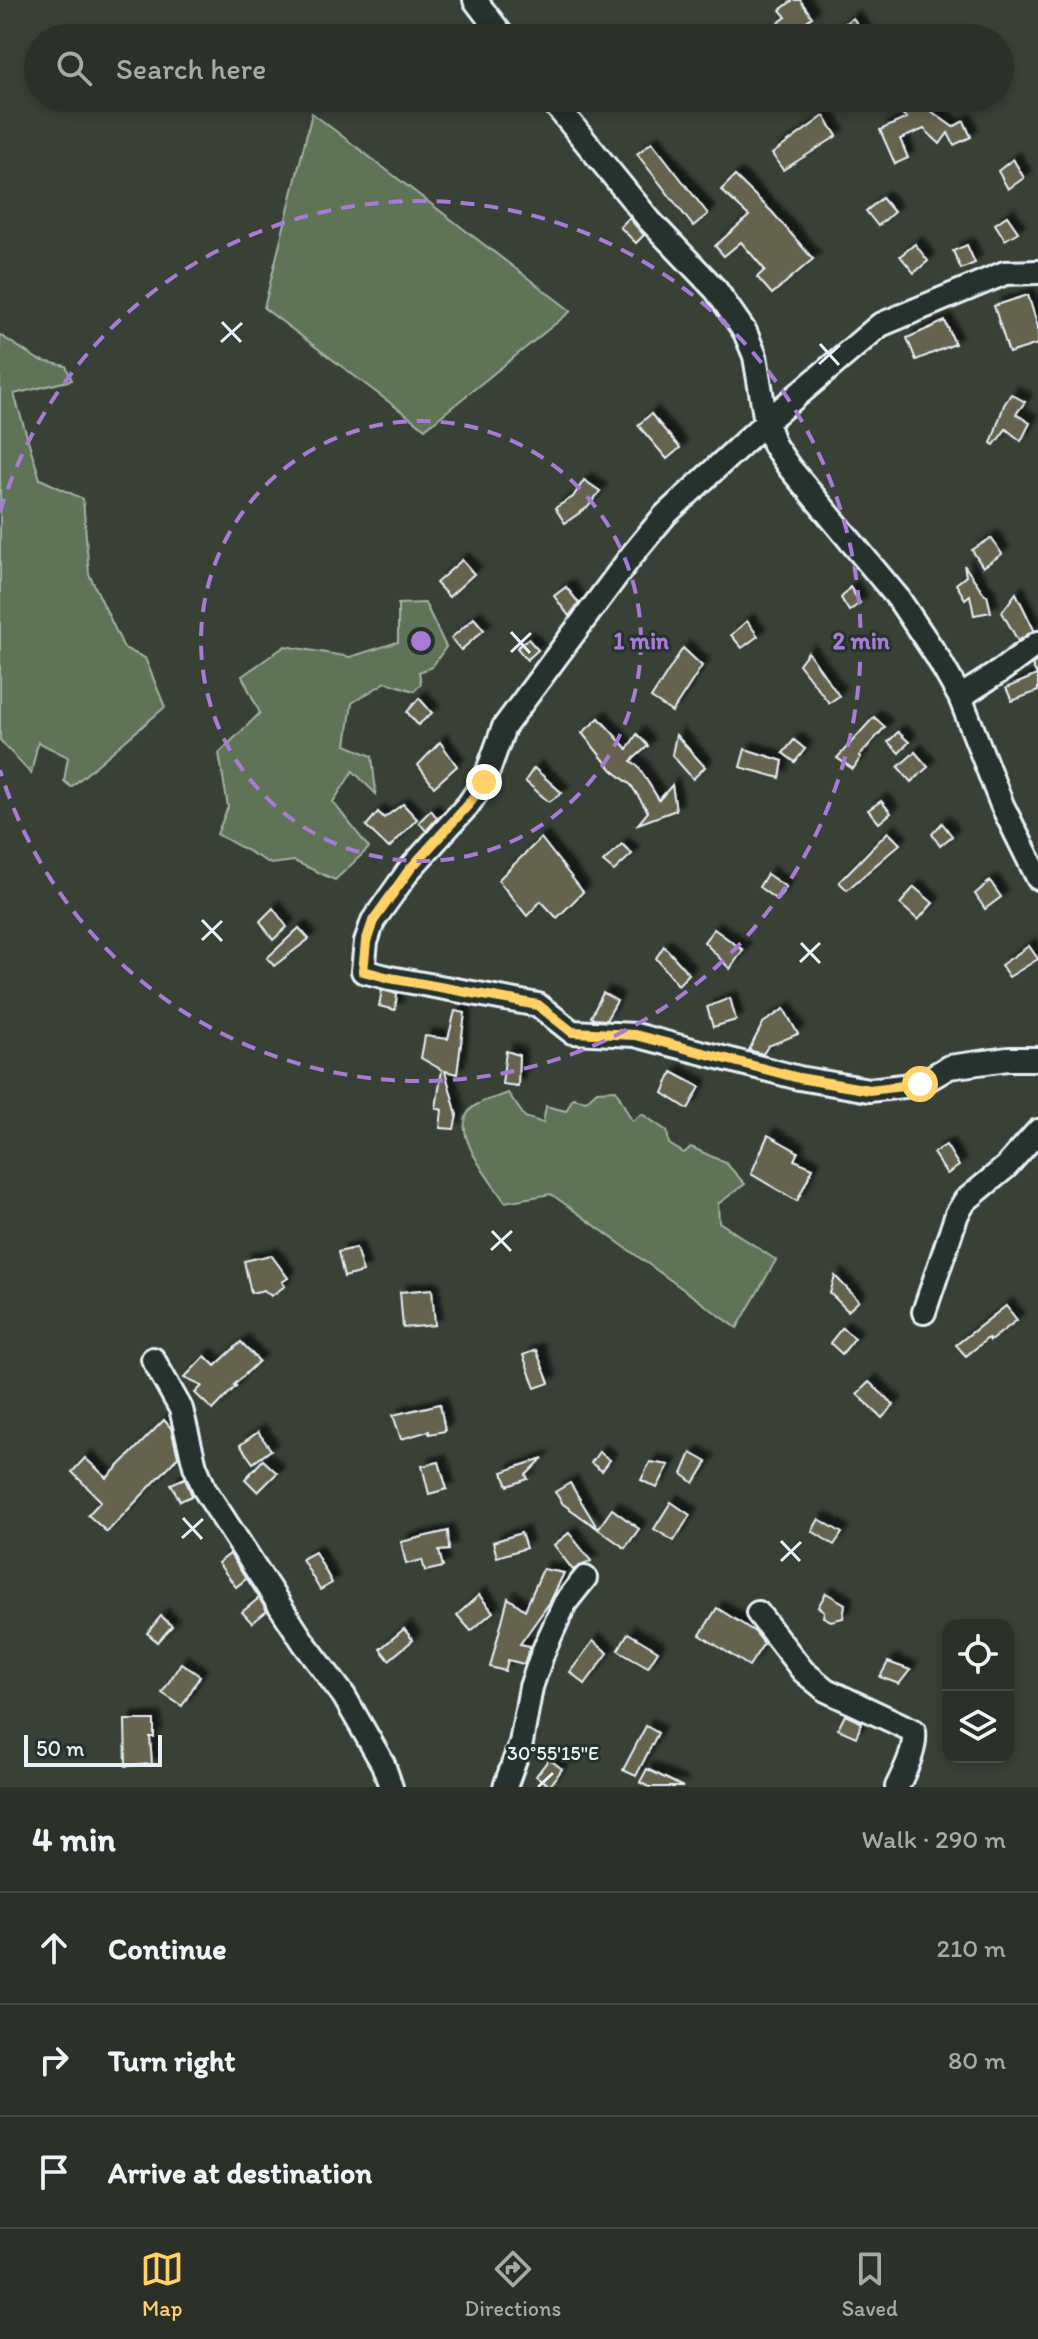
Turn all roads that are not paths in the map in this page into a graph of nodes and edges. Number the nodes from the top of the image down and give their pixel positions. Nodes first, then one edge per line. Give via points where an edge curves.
1 (475, 0) edge
2 (493, 24) edge
3 (561, 112) edge
4 (1038, 272) edge
5 (766, 422) junction
6 (1038, 643) edge
7 (960, 697) junction
8 (1038, 878) edge
9 (1038, 1059) edge
10 (1038, 1131) edge
11 (924, 1312) dead end
12 (153, 1359) dead end
13 (585, 1578) dead end
14 (758, 1613) dead end
15 (391, 1787) edge
16 (505, 1787) edge
17 (897, 1787) edge

1 - 2 street
3 - 5 street via 650,221 716,290 745,332 755,356
4 - 5 street via 1005,273 880,325
5 - 7 street via 789,467 898,598
5 - 9 street via 665,515 504,727 476,794 410,869 373,921 363,971 538,1005 572,1032 635,1035 799,1078 869,1090 920,1084 949,1067
6 - 7 street
7 - 8 street via 1002,805
10 - 11 street via 957,1214
12 - 15 street via 181,1409 205,1490 344,1696
13 - 16 street via 565,1603 543,1652
14 - 17 street via 803,1671 826,1690 914,1731

